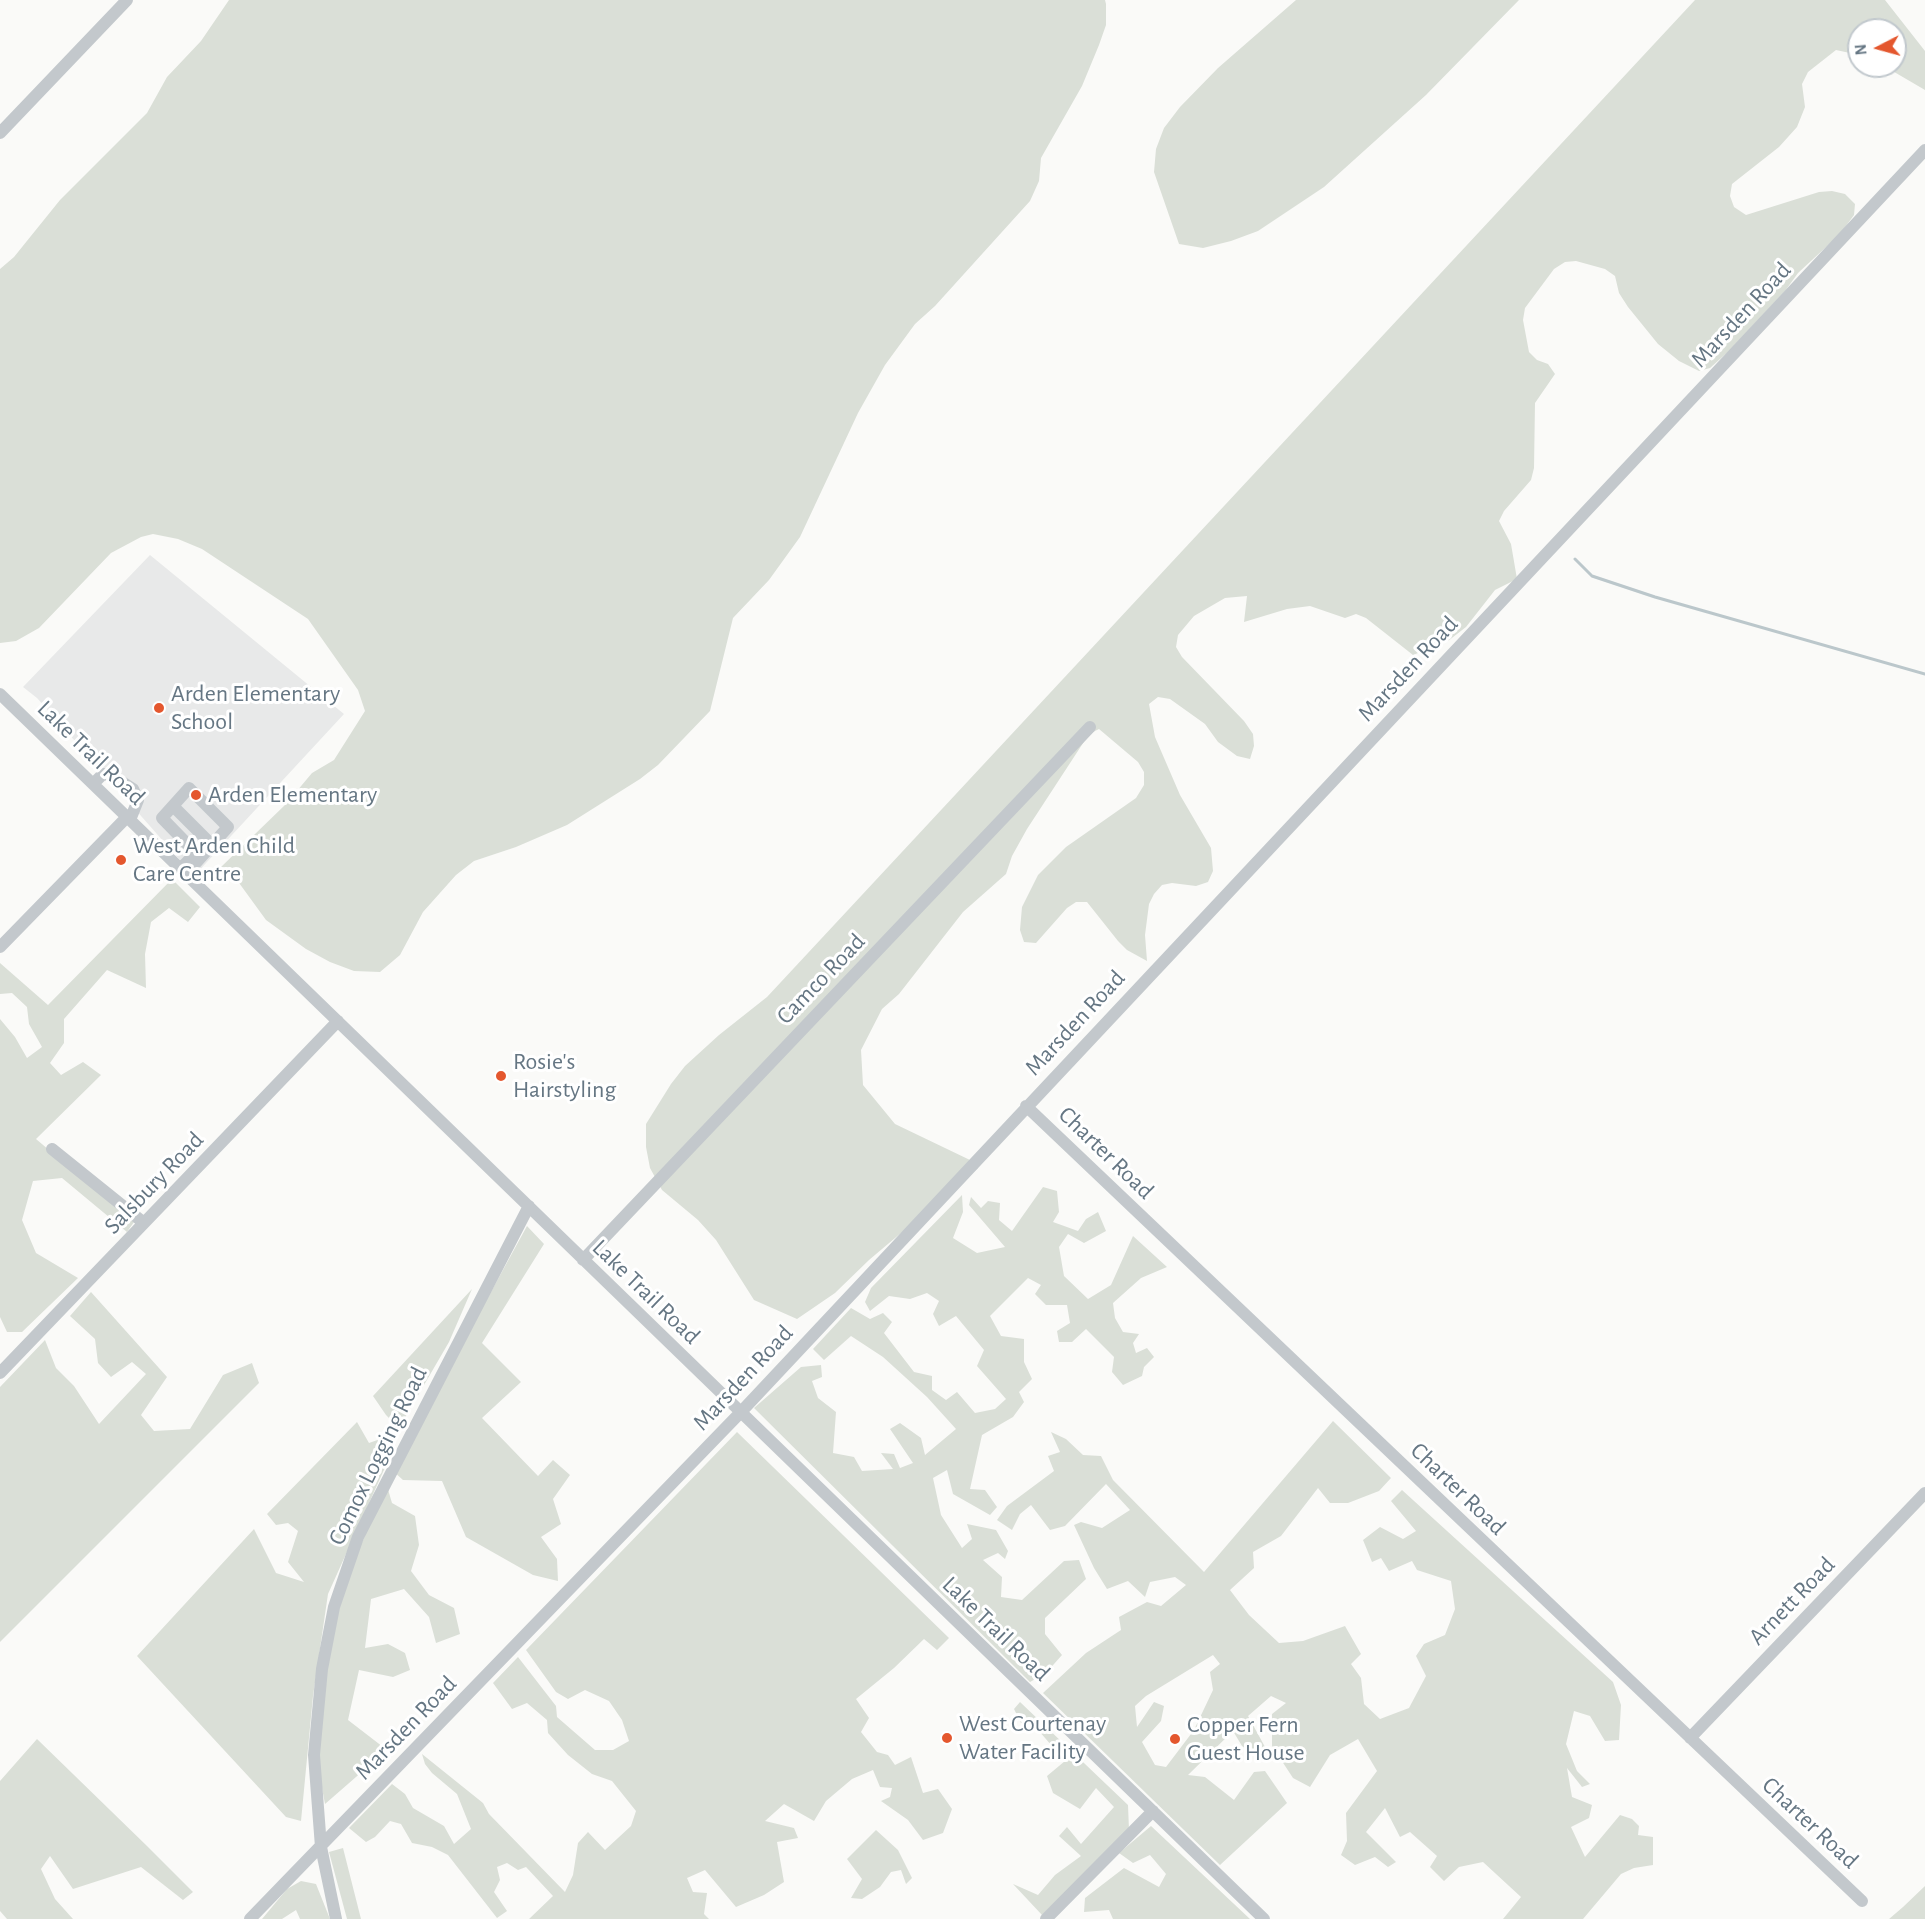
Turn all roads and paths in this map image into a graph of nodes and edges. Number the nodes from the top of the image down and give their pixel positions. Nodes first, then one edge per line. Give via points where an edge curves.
1 (127, 0) edge
2 (0, 133) edge
3 (1925, 150) edge
4 (0, 694) edge
5 (1090, 727) dead end
6 (93, 784) junction
7 (173, 806) junction
8 (129, 819) junction
9 (213, 844) junction
10 (183, 872) junction
11 (0, 947) edge
12 (338, 1021) junction
13 (1026, 1106) junction
14 (52, 1149) dead end
15 (529, 1206) junction
16 (144, 1223) junction
17 (583, 1260) junction
18 (0, 1373) edge
19 (740, 1413) junction
20 (1925, 1493) edge
21 (1690, 1738) junction
22 (1153, 1811) junction
23 (321, 1847) junction
24 (1862, 1901) dead end
25 (250, 1919) edge
26 (336, 1919) edge
27 (1046, 1919) edge
28 (1264, 1919) edge

1 - 2 street
3 - 13 street, Marsden Road
4 - 6 street, Lake Trail Road
5 - 17 street, Camco Road
6 - 8 street, Lake Trail Road
6 - 8 street via 103,774 111,775 133,789 138,800
7 - 9 street
7 - 9 street via 189,788 228,827
7 - 10 street via 162,818 196,853
8 - 10 street, Lake Trail Road
8 - 11 street
9 - 10 street
10 - 12 street, Lake Trail Road
12 - 15 street, Lake Trail Road
12 - 16 street, Salsbury Road
13 - 19 street, Marsden Road
13 - 21 street, Charter Road
14 - 16 street
15 - 17 street, Lake Trail Road
15 - 23 street, Comox Logging Road via 358,1537 334,1607 322,1669 314,1755
16 - 18 street, Salsbury Road
17 - 19 street, Lake Trail Road
19 - 22 street, Lake Trail Road
19 - 23 street, Marsden Road
20 - 21 street, Arnett Road
21 - 24 street, Charter Road
22 - 27 street
22 - 28 street, Lake Trail Road
23 - 25 street, Marsden Road
23 - 26 street, Comox Logging Road

